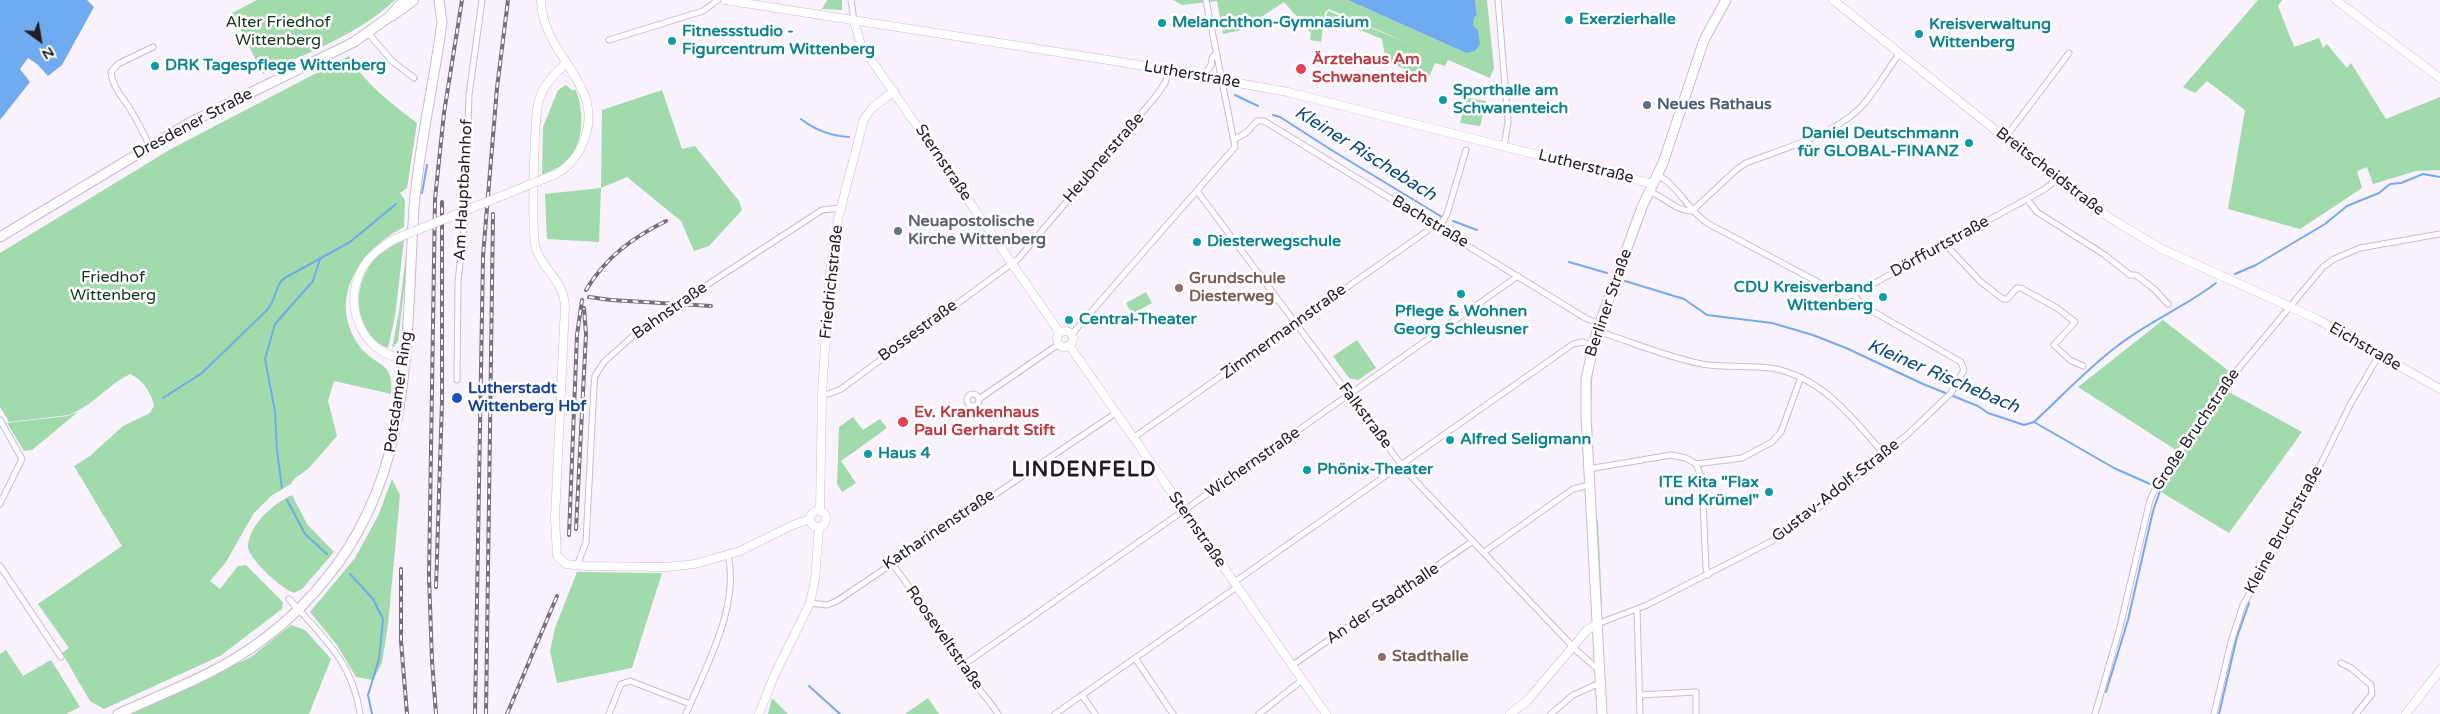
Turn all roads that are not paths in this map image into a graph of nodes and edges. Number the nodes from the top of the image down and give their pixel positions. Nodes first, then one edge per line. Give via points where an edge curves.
1 (404, 0) edge
2 (414, 0) edge
3 (439, 0) edge
4 (482, 0) edge
5 (541, 0) edge
6 (718, 0) edge
7 (725, 0) edge
8 (851, 0) edge
9 (1206, 0) edge
10 (1498, 0) edge
11 (1726, 0) edge
12 (2336, 0) edge
13 (1836, 1) edge
14 (389, 17) junction
15 (854, 21) junction
16 (368, 33) junction
17 (609, 40) dead end
18 (153, 46) dead end
19 (1900, 53) junction
20 (2069, 53) dead end
21 (1216, 54) junction
22 (566, 64) junction
23 (1169, 71) junction
24 (1203, 76) junction
25 (414, 78) dead end
26 (2440, 78) edge
27 (1221, 80) junction
28 (894, 91) junction
29 (2005, 138) junction
30 (1235, 139) junction
31 (150, 146) junction
32 (1504, 146) junction
33 (1466, 150) dead end
34 (1658, 174) junction
35 (2057, 179) junction
36 (1651, 187) junction
37 (1197, 191) junction
38 (2027, 199) junction
39 (840, 208) junction
40 (1692, 211) junction
41 (1433, 224) junction
42 (1440, 228) junction
43 (2440, 234) edge
44 (0, 237) edge
45 (1945, 244) junction
46 (1012, 263) junction
47 (1518, 276) junction
48 (1853, 296) junction
49 (2168, 304) dead end
50 (2290, 306) junction
51 (1297, 324) junction
52 (1598, 327) junction
53 (1060, 333) junction
54 (1071, 335) junction
55 (1059, 344) junction
56 (1592, 345) junction
57 (1069, 346) junction
58 (2379, 355) junction
59 (405, 359) junction
60 (2083, 366) dead end
61 (1801, 377) junction
62 (457, 380) dead end
63 (2440, 389) edge
64 (822, 394) junction
65 (1350, 394) junction
66 (979, 399) dead end
67 (1116, 413) junction
68 (0, 420) edge
69 (1134, 438) junction
70 (1883, 453) junction
71 (1402, 464) junction
72 (1696, 464) junction
73 (1588, 469) junction
74 (1589, 485) junction
75 (0, 504) edge
76 (820, 511) junction
77 (1184, 511) junction
78 (810, 520) junction
79 (819, 527) junction
80 (1473, 541) junction
81 (1484, 552) junction
82 (728, 556) junction
83 (891, 562) junction
84 (0, 566) edge
85 (577, 566) junction
86 (1708, 575) junction
87 (1235, 585) junction
88 (289, 599) dead end
89 (810, 603) junction
90 (298, 609) junction
91 (1637, 609) junction
92 (1597, 624) junction
93 (1573, 646) junction
94 (61, 656) dead end
95 (1135, 658) junction
96 (2341, 663) dead end
97 (962, 666) junction
98 (1291, 666) junction
99 (2440, 670) edge
100 (1599, 671) junction
101 (1301, 681) junction
102 (1600, 683) junction
103 (1082, 695) junction
104 (1640, 695) junction
105 (690, 704) junction
106 (118, 714) edge
107 (360, 714) edge
108 (609, 714) edge
109 (686, 714) edge
110 (759, 714) edge
111 (998, 714) edge
112 (1055, 714) edge
113 (1095, 714) edge
114 (1174, 714) edge
115 (1259, 714) edge
116 (1326, 714) edge
117 (1510, 714) edge
118 (1551, 714) edge
119 (1602, 714) edge
120 (1640, 714) edge
121 (1696, 714) edge
122 (2095, 714) edge
123 (2214, 714) edge
124 (2356, 714) edge
125 (2406, 714) edge

1 - 14 main road
2 - 14 main road
3 - 59 main road, Potsdamer Ring via 442,22 416,188
4 - 62 street, Am Hauptbahnhof via 470,95 465,220 458,278
5 - 22 street via 546,29
6 - 17 street via 704,11
7 - 15 street, Lutherstraße
8 - 15 street
9 - 21 street
10 - 32 street via 1508,122
11 - 34 main road, Berliner Straße via 1704,40
12 - 26 street
13 - 19 street, Breitscheidstraße
14 - 16 main road, Dresdener Straße
15 - 23 street, Lutherstraße
15 - 28 street via 862,45
16 - 25 street via 392,61
16 - 31 main road, Dresdener Straße via 212,111
18 - 31 street via 118,64 111,72 124,104 132,112
19 - 29 street, Breitscheidstraße
19 - 40 street via 1852,115 1822,132 1746,163
20 - 29 street
21 - 24 street
21 - 27 street
22 - 59 street, bridge via 584,95 588,121 580,151 570,164 556,174 395,239 364,265 355,301 358,323 369,341 389,356
22 - 85 street via 551,77 537,106 534,233 538,253 559,283 564,299 555,550 560,561
23 - 24 street, Lutherstraße
23 - 46 street, Heubnerstraße via 1156,96
24 - 27 street, Lutherstraße
27 - 30 street
27 - 32 street, Lutherstraße via 1306,96
28 - 39 street, Friedrichstraße via 866,115
28 - 46 street, Sternstraße
29 - 35 street, Breitscheidstraße
30 - 37 street via 1235,147
30 - 41 street, Bachstraße via 1260,119
31 - 44 main road, Dresdener Straße
32 - 36 street, Lutherstraße
33 - 42 street
34 - 36 main road, Berliner Straße
34 - 40 street via 1672,185
35 - 38 street, Dörffurtstraße
35 - 50 street, Breitscheidstraße via 2099,212 2162,249
36 - 40 street via 1682,211
36 - 52 main road, Berliner Straße
37 - 51 street, Falkstraße via 1210,204
37 - 54 street
38 - 45 street, Dörffurtstraße
38 - 49 street via 2037,212 2105,255 2130,275 2136,275
39 - 64 street, Friedrichstraße via 829,280
39 - 85 street, Bahnstraße via 822,210 662,313 599,369 594,385 586,542
40 - 48 street via 1718,229 1842,295
41 - 42 street, Bachstraße
41 - 51 street, Zimmermannstraße
42 - 47 street, Bachstraße
43 - 50 street, Große Bruchstraße via 2360,248 2342,255 2317,273
45 - 48 street, Dörffurtstraße
45 - 60 street via 1975,276 2003,299 2021,288 2075,322 2054,345 2070,360
46 - 53 street, Sternstraße
46 - 64 street, Bossestraße via 841,389
47 - 52 street, Bachstraße
47 - 65 street, Wichernstraße
48 - 70 street, Gustav-Adolf-Straße via 1867,308 1958,359 1963,366 1951,393
50 - 58 street, Eichstraße
50 - 122 street, Große Bruchstraße via 2234,374 2156,487
51 - 65 street, Falkstraße
51 - 69 street, Zimmermannstraße
52 - 56 main road, Berliner Straße
52 - 61 street, Bachstraße via 1685,360 1771,368
53 - 54 street
53 - 55 street via 1057,338
54 - 57 street
55 - 57 street
55 - 66 street
56 - 71 street via 1573,344
56 - 73 main road, Berliner Straße via 1585,398
57 - 67 street, Sternstraße
58 - 63 street, Eichstraße
58 - 123 street, Kleine Bruchstraße via 2351,403 2290,525 2243,606 2230,642
59 - 90 main road, Potsdamer Ring via 395,434 374,502 361,531 345,555
61 - 70 street, Bachstraße via 1840,403
61 - 72 street via 1781,432 1772,442 1742,458
64 - 76 street, Friedrichstraße
65 - 71 street, Falkstraße
65 - 77 street, Wichernstraße
67 - 69 street, Sternstraße
67 - 83 street, Katharinenstraße
68 - 75 street via 22,459
69 - 77 street, Sternstraße
70 - 86 street, Gustav-Adolf-Straße via 1835,495 1774,540
71 - 80 street, Falkstraße
71 - 87 street
72 - 73 street via 1671,455
72 - 86 street via 1702,479
73 - 74 main road, Berliner Straße
74 - 81 street via 1573,489
74 - 92 main road, Berliner Straße
76 - 78 street via 813,513
76 - 79 street, Friedrichstraße via 826,519
77 - 87 street, Sternstraße
77 - 97 street, Wichernstraße
78 - 79 street
78 - 82 street
79 - 89 street, Friedrichstraße via 816,579
80 - 81 street, Falkstraße
80 - 98 street, An der Stadthalle
81 - 93 street, Falkstraße
82 - 85 street via 675,566
82 - 105 street via 726,615
83 - 89 street, Katharinenstraße via 833,603
83 - 97 street, Rooseveltstraße via 948,640 952,653
84 - 94 street
86 - 91 street, Gustav-Adolf-Straße
87 - 95 street
87 - 98 street, Sternstraße
88 - 90 street
89 - 110 street, Friedrichstraße
90 - 106 main road, Potsdamer Ring via 272,633 228,663
90 - 107 street via 342,661 355,687
91 - 92 street, Gustav-Adolf-Straße
91 - 104 street
92 - 93 street
92 - 100 main road, Berliner Straße
93 - 100 street, Falkstraße
93 - 117 street via 1527,701
95 - 103 street
95 - 114 street
96 - 124 street via 2371,685 2372,694
97 - 111 street, Rooseveltstraße via 973,685 986,696
98 - 101 street, Sternstraße
99 - 125 street
100 - 102 main road, Berliner Straße
101 - 115 street
101 - 116 street, Sternstraße
102 - 118 street via 1573,695
102 - 119 main road, Berliner Straße
103 - 112 street
103 - 113 street
104 - 120 street
104 - 121 street via 1696,692
105 - 108 street via 630,681 621,684
105 - 109 street

